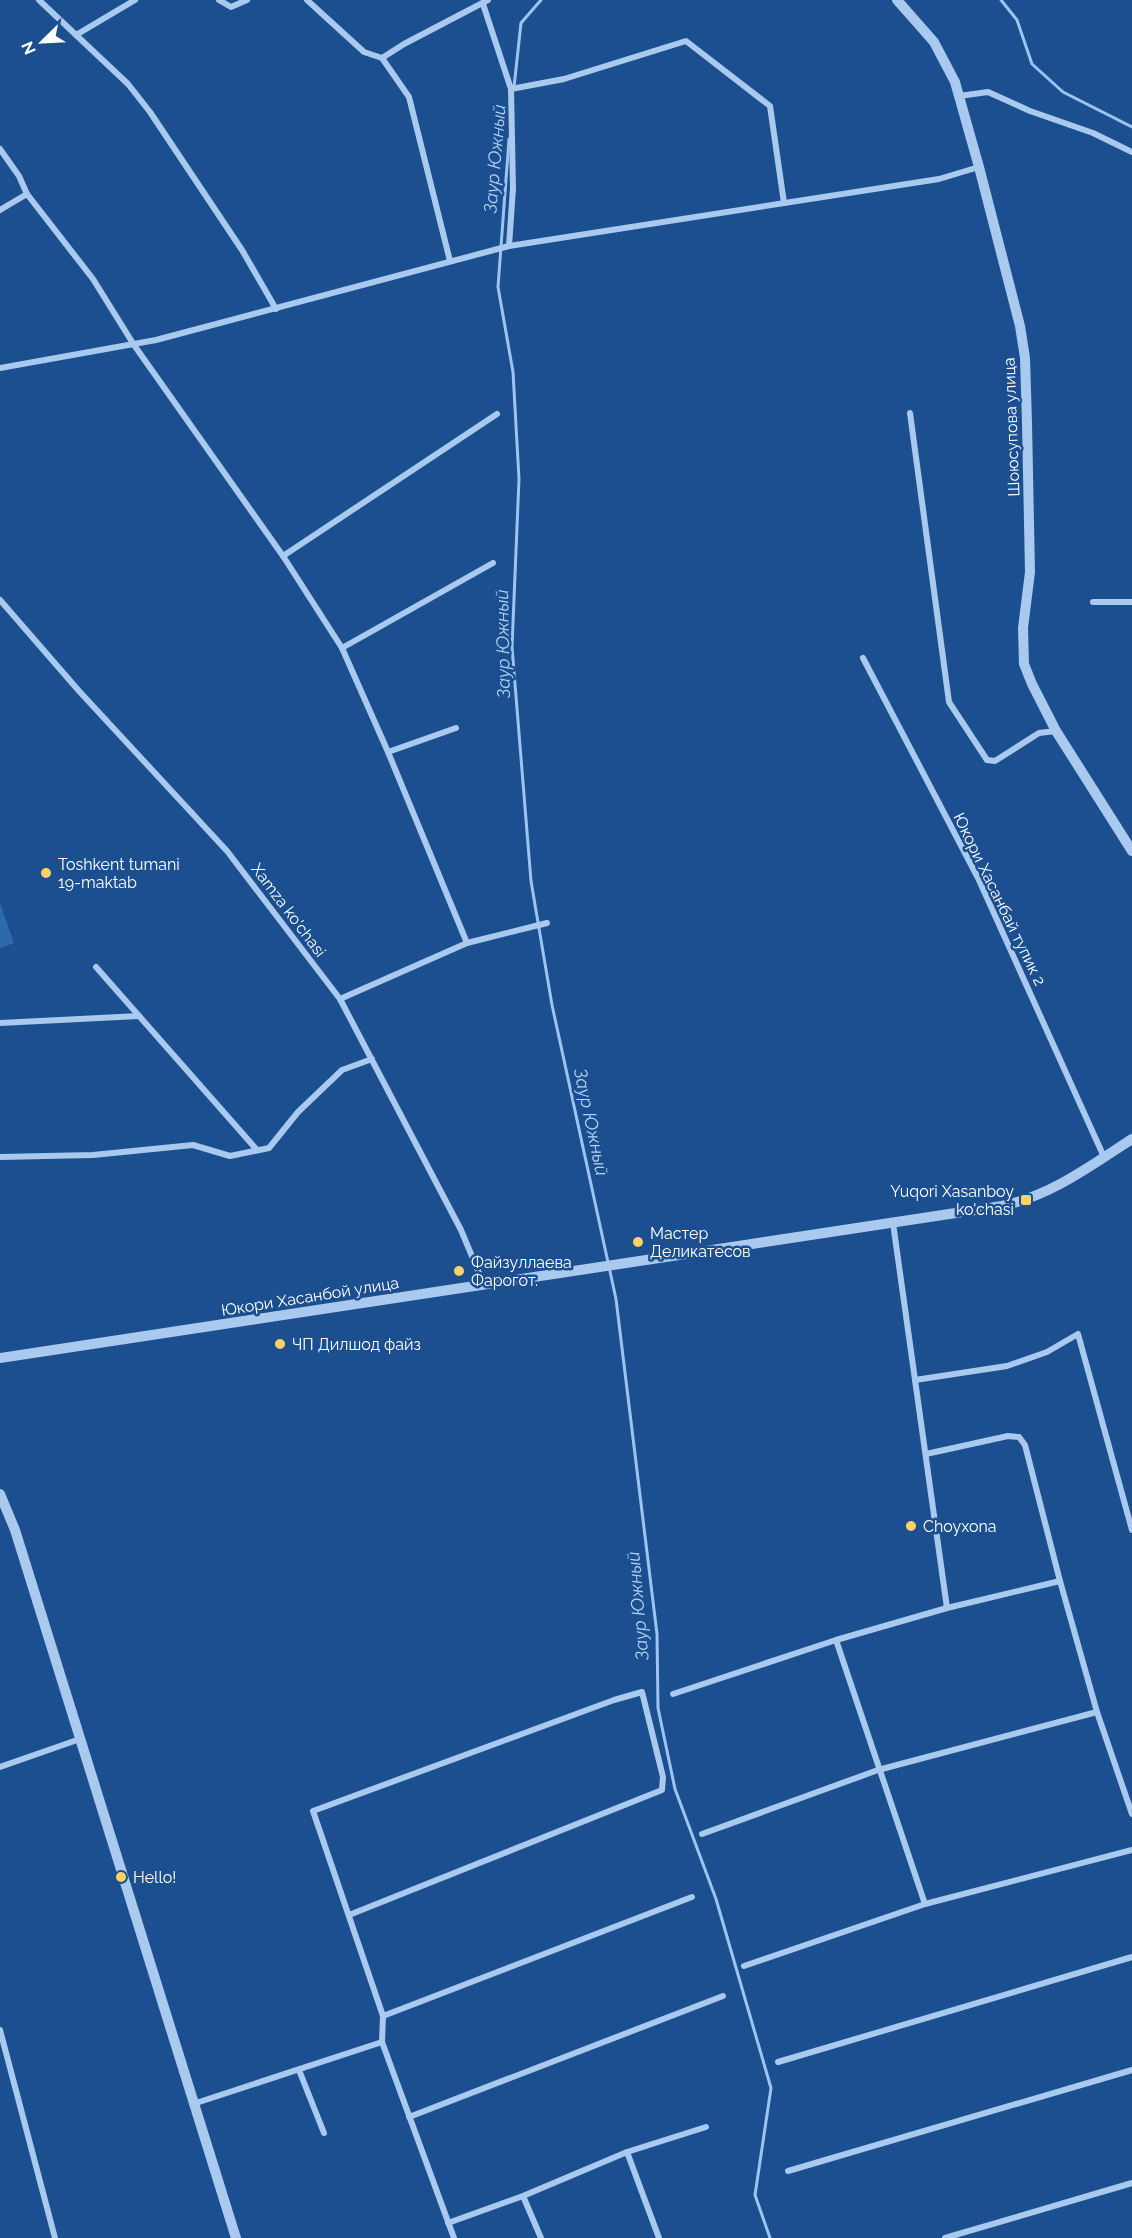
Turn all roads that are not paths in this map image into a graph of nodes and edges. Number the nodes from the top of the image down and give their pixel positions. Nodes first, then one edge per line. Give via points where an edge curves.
1 (39, 0) edge
2 (135, 0) edge
3 (219, 0) edge
4 (247, 0) edge
5 (897, 0) edge
6 (310, 1) edge
7 (485, 2) edge
8 (76, 35) junction
9 (382, 58) junction
10 (511, 89) junction
11 (959, 96) junction
12 (0, 149) edge
13 (1132, 152) edge
14 (979, 166) junction
15 (27, 194) junction
16 (784, 203) junction
17 (0, 210) edge
18 (509, 246) junction
19 (450, 261) junction
20 (276, 309) junction
21 (134, 345) junction
22 (0, 368) edge
23 (910, 413) dead end
24 (497, 414) dead end
25 (283, 555) junction
26 (493, 563) dead end
27 (0, 600) edge
28 (1093, 602) dead end
29 (1132, 602) edge
30 (342, 648) junction
31 (863, 658) dead end
32 (456, 728) dead end
33 (1056, 731) junction
34 (388, 752) junction
35 (1132, 850) edge
36 (547, 923) dead end
37 (467, 943) junction
38 (96, 967) dead end
39 (340, 999) junction
40 (139, 1016) junction
41 (0, 1023) edge
42 (372, 1059) junction
43 (1132, 1139) edge
44 (257, 1150) junction
45 (0, 1157) edge
46 (1104, 1157) junction
47 (893, 1223) junction
48 (484, 1285) junction
49 (0, 1358) edge
50 (915, 1380) junction
51 (926, 1454) junction
52 (0, 1494) edge
53 (1132, 1530) edge
54 (1060, 1581) junction
55 (947, 1608) junction
56 (836, 1640) junction
57 (674, 1694) dead end
58 (1097, 1712) junction
59 (80, 1738) junction
60 (0, 1767) edge
61 (878, 1770) junction
62 (1132, 1814) edge
63 (702, 1834) dead end
64 (1132, 1850) edge
65 (692, 1897) dead end
66 (925, 1904) junction
67 (349, 1915) junction
68 (1132, 1957) edge
69 (744, 1966) dead end
70 (723, 1996) dead end
71 (383, 2016) junction
72 (0, 2030) edge
73 (382, 2042) junction
74 (778, 2062) dead end
75 (299, 2070) junction
76 (1132, 2070) edge
77 (193, 2104) junction
78 (409, 2117) junction
79 (706, 2127) dead end
80 (324, 2133) dead end
81 (627, 2152) junction
82 (788, 2171) dead end
83 (1132, 2183) edge
84 (523, 2196) junction
85 (448, 2223) junction
86 (55, 2238) edge
87 (236, 2238) edge
88 (454, 2238) edge
89 (541, 2238) edge
90 (659, 2238) edge
91 (945, 2238) edge

1 - 8 street
2 - 8 street
3 - 4 street via 231,7
5 - 11 street, Шоюсупова улица via 934,42
6 - 9 street via 364,52
7 - 9 street
7 - 10 street
8 - 20 street via 129,84 150,112 242,250
9 - 19 street via 409,97
10 - 16 street via 564,79 686,40 770,106
10 - 18 street via 513,188
11 - 13 street via 988,92
11 - 14 street, Шоюсупова улица
12 - 15 street
14 - 16 street via 939,179
14 - 33 street, Шоюсупова улица via 1017,311 1024,358 1030,572 1022,653 1032,684
15 - 17 street
15 - 21 street via 93,279
16 - 18 street
18 - 19 street
19 - 20 street
20 - 21 street
21 - 22 street
21 - 25 street
23 - 33 street via 949,702 987,760 995,761 1039,733
24 - 25 street
25 - 30 street
26 - 30 street
27 - 39 street, Xamza ko'chasi via 227,851
28 - 29 street
30 - 34 street
31 - 46 street, Юкори Хасанбай тупик 2 via 978,878
32 - 34 street
33 - 35 street, Шоюсупова улица
34 - 37 street
36 - 37 street
37 - 39 street
38 - 40 street
39 - 42 street, Xamza ko'chasi
40 - 41 street
40 - 44 street
42 - 44 street via 342,1070 298,1112 269,1148
42 - 48 street, Xamza ko'chasi via 461,1230
43 - 46 street, Юкори Хасанбой улица
44 - 45 street via 230,1156 193,1145 93,1155
46 - 47 street, Юкори Хасанбой улица via 1032,1198
47 - 48 street, Юкори Хасанбой улица
47 - 50 street
48 - 49 street, Юкори Хасанбой улица
50 - 51 street
50 - 53 street via 1006,1366 1047,1352 1078,1334
51 - 54 street via 1019,1437 1025,1445
51 - 55 street
52 - 59 street via 15,1530
54 - 55 street
54 - 58 street
55 - 56 street
56 - 57 street
56 - 61 street
58 - 61 street
58 - 62 street
59 - 60 street
59 - 77 street
61 - 63 street
61 - 66 street
64 - 66 street
65 - 71 street
66 - 69 street
67 - 67 street via 313,1811 642,1692 663,1777 662,1790
67 - 71 street
68 - 74 street
70 - 78 street
71 - 73 street
72 - 86 street
73 - 75 street
73 - 78 street
75 - 77 street
75 - 80 street
76 - 82 street
77 - 87 street
78 - 85 street
79 - 81 street
81 - 84 street
81 - 90 street
83 - 91 street
84 - 85 street
84 - 89 street
85 - 88 street

